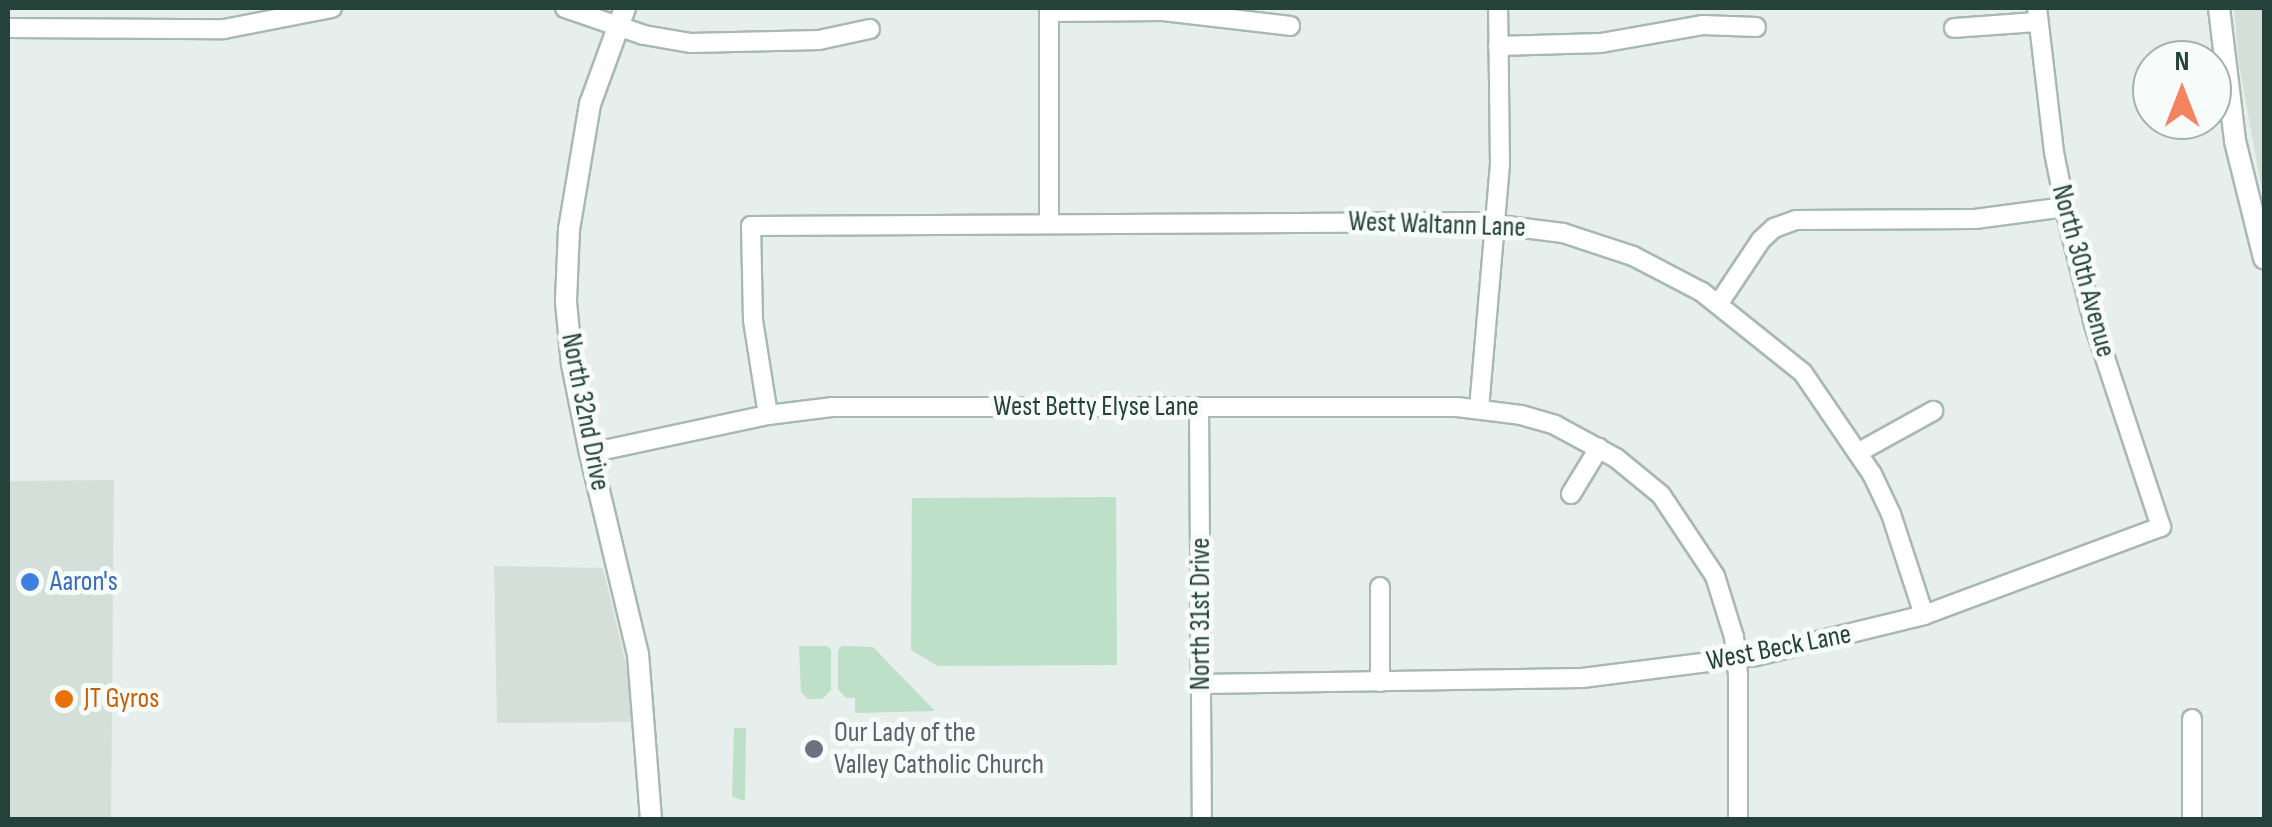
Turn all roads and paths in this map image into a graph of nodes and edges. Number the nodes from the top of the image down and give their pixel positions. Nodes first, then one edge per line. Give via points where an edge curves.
1 (332, 8) edge
2 (565, 8) edge
3 (1498, 8) edge
4 (2219, 8) edge
5 (1049, 10) edge
6 (2038, 15) edge
7 (621, 16) edge
8 (1290, 26) dead end
9 (8, 28) edge
10 (1756, 28) dead end
11 (1954, 28) dead end
12 (870, 29) dead end
13 (1498, 46) junction
14 (2065, 207) junction
15 (1049, 222) junction
16 (1495, 224) junction
17 (2264, 258) edge
18 (1719, 304) junction
19 (1199, 408) junction
20 (1479, 409) junction
21 (1933, 411) dead end
22 (768, 415) junction
23 (1599, 448) junction
24 (1859, 452) junction
25 (590, 453) junction
26 (1571, 494) dead end
27 (2162, 527) joint
28 (1380, 587) dead end
29 (1924, 615) junction
30 (1736, 658) junction
31 (1380, 682) junction
32 (1202, 684) junction
33 (2192, 719) dead end
34 (651, 820) edge
35 (1202, 820) edge
36 (1738, 820) edge
37 (2192, 820) edge

1 - 9 street via 224,29
2 - 7 street
3 - 13 street
4 - 17 street via 2236,141
5 - 8 street via 1164,12
5 - 15 street
6 - 11 street
6 - 14 street, North 30th Avenue
7 - 12 street via 644,36 691,44 820,40
7 - 25 street, North 32nd Drive via 590,104 569,229 566,302
10 - 13 street via 1703,25 1601,43
13 - 16 street
14 - 18 street via 1975,220 1796,220 1762,240
14 - 27 street, North 30th Avenue via 2094,324
15 - 16 street, West Waltann Lane
15 - 22 street, West Waltann Lane via 751,226 754,320
16 - 18 street, West Waltann Lane via 1595,242
16 - 20 street
18 - 24 street, West Waltann Lane via 1804,372
19 - 20 street, West Betty Elyse Lane
19 - 22 street, West Betty Elyse Lane via 832,407
19 - 32 street, North 31st Drive
20 - 23 street, West Betty Elyse Lane via 1555,425
21 - 24 street
22 - 25 street, West Betty Elyse Lane
23 - 26 street
23 - 30 street, West Betty Elyse Lane via 1637,472 1687,528 1715,576
24 - 29 street, West Waltann Lane via 1892,514
25 - 34 street, North 32nd Drive via 638,654
27 - 29 street, West Beck Lane
28 - 31 street
29 - 30 street, West Beck Lane
30 - 31 street, West Beck Lane via 1582,678
30 - 36 street, West Betty Elyse Lane
31 - 32 street, West Beck Lane
32 - 35 street, North 31st Drive
33 - 37 street

